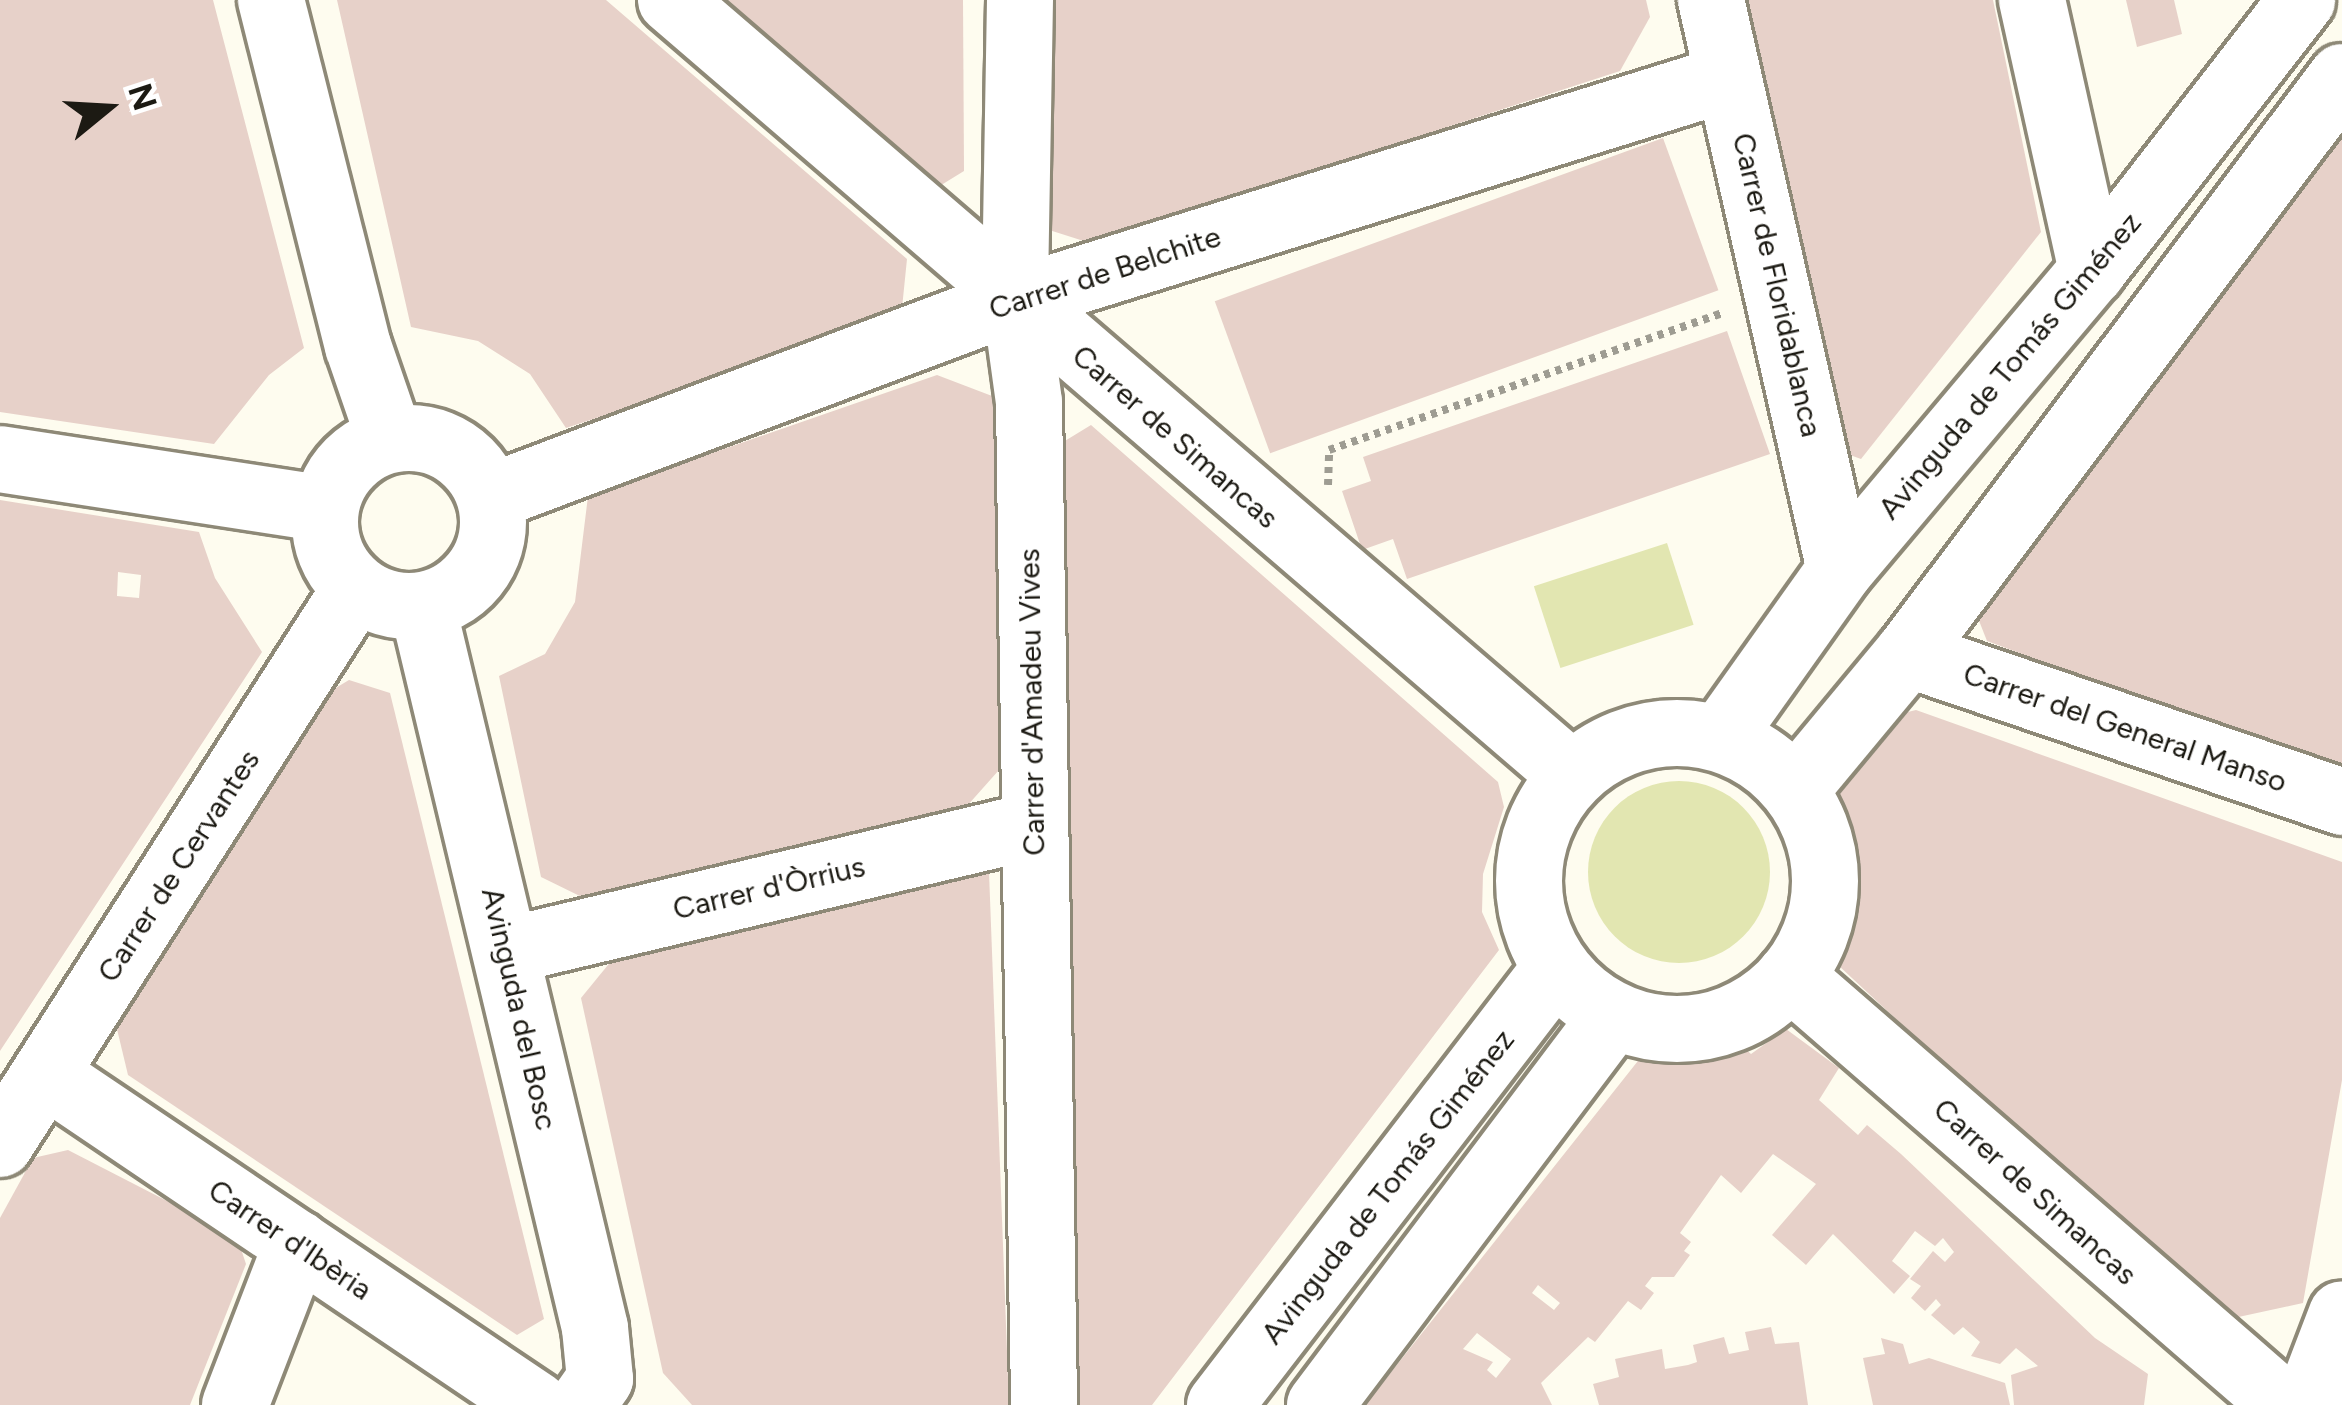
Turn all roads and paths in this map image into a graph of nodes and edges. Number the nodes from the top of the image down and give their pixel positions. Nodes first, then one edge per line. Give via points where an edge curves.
1 (271, 0) edge
2 (671, 0) edge
3 (1020, 0) edge
4 (1711, 0) edge
5 (2032, 0) edge
6 (2302, 0) edge
7 (2342, 76) edge
8 (1728, 78) junction
9 (2092, 271) junction
10 (1778, 293) junction
11 (1015, 299) junction
12 (390, 439) junction
13 (0, 459) edge
14 (491, 497) junction
15 (325, 509) junction
16 (1272, 520) junction
17 (1840, 570) junction
18 (356, 588) junction
19 (422, 608) junction
20 (1908, 654) junction
21 (1722, 736) junction
22 (1573, 775) junction
23 (1796, 790) junction
24 (2342, 802) edge
25 (1033, 826) junction
26 (506, 951) junction
27 (1556, 968) junction
28 (1790, 976) junction
29 (1613, 1016) junction
30 (44, 1074) junction
31 (0, 1144) edge
32 (297, 1244) junction
33 (2342, 1314) edge
34 (235, 1405) edge
35 (536, 1405) edge
36 (582, 1405) edge
37 (1043, 1405) edge
38 (1220, 1405) edge
39 (1320, 1405) edge
40 (2284, 1405) edge
41 (2307, 1405) edge

1 - 12 street via 358,346
2 - 11 street, Carrer de Simancas
3 - 11 street, Carrer d'Amadeu Vives
4 - 8 street, Carrer de Floridablanca
5 - 9 street
6 - 9 street, Avinguda de Tomás Giménez
7 - 20 street
8 - 10 street, Carrer de Floridablanca
8 - 11 street, Carrer de Belchite
9 - 17 street, Avinguda de Tomás Giménez
10 - 16 path via 1329,450 1328,490
10 - 17 street, Carrer de Floridablanca
11 - 14 street, Carrer de Belchite
11 - 16 street, Carrer de Simancas
11 - 25 street, Carrer d'Amadeu Vives via 1029,402
12 - 14 street via 422,437 452,448 476,468
12 - 15 street via 347,464
13 - 15 street
14 - 19 street via 486,559 467,584
15 - 18 street via 338,566
16 - 22 street, Carrer de Simancas
17 - 21 street, Avinguda de Tomás Giménez
18 - 19 street
18 - 30 street, Carrer de Cervantes
19 - 26 street, Avinguda del Bosc
20 - 23 street
20 - 24 street, Carrer del General Manso
21 - 22 street via 1653,734 1609,748
21 - 23 street
22 - 27 street via 1532,848 1532,910
23 - 28 street via 1826,874 1822,916
25 - 26 street, Carrer d'Òrrius
25 - 37 street, Carrer d'Amadeu Vives
26 - 36 street, Avinguda del Bosc via 602,1366
27 - 29 street
27 - 38 street, Avinguda de Tomás Giménez
28 - 29 street via 1746,1014 1702,1029 1657,1029
28 - 40 street, Carrer de Simancas
29 - 39 street
30 - 31 street, Carrer de Cervantes
30 - 32 street, Carrer d'Ibèria
32 - 34 street
32 - 35 street, Carrer d'Ibèria
33 - 41 street

